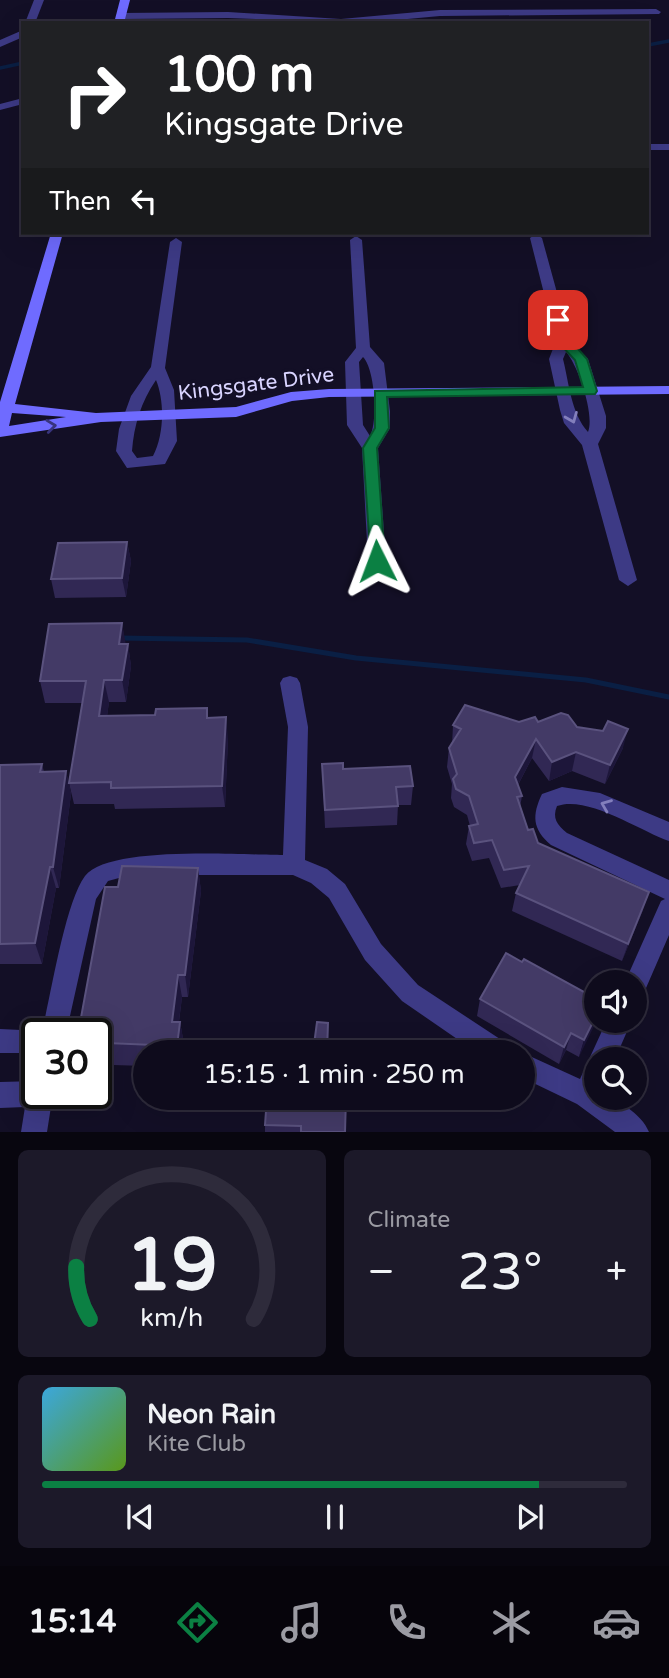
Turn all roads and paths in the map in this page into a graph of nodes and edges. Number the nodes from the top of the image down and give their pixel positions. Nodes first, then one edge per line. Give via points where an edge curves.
1 (39, 0) edge
2 (125, 0) edge
3 (656, 12) dead end
4 (528, 18) edge
5 (120, 19) edge
6 (31, 21) edge
7 (315, 21) edge
8 (341, 21) edge
9 (20, 36) edge
10 (0, 44) edge
11 (21, 102) edge
12 (0, 107) edge
13 (649, 147) edge
14 (669, 147) edge
15 (56, 235) edge
16 (536, 238) dead end
17 (356, 240) dead end
18 (176, 242) dead end
19 (564, 341) junction
20 (363, 348) junction
21 (158, 369) junction
22 (669, 390) edge
23 (564, 391) junction
24 (591, 391) junction
25 (354, 393) junction
26 (380, 393) junction
27 (3, 408) edge
28 (167, 416) junction
29 (101, 417) junction
30 (132, 417) junction
31 (0, 430) edge
32 (590, 443) junction
33 (370, 448) junction
34 (377, 561) dead end
35 (628, 580) dead end
36 (290, 684) dead end
37 (669, 832) edge
38 (294, 865) junction
39 (669, 891) edge
40 (669, 908) edge
41 (643, 970) edge
42 (58, 1018) edge
43 (479, 1040) edge
44 (0, 1041) edge
45 (21, 1041) edge
46 (535, 1071) edge
47 (21, 1094) edge
48 (584, 1094) edge
49 (0, 1095) edge
50 (38, 1109) edge
51 (606, 1110) edge
52 (34, 1132) edge
53 (636, 1132) edge

1 - 6 street
2 - 5 street
3 - 4 street
4 - 8 street via 440,13
5 - 7 street via 228,15
9 - 10 street
11 - 12 street
13 - 14 street
15 - 27 street
16 - 19 street
17 - 20 street
18 - 21 street
19 - 23 street via 556,359
19 - 24 street via 581,359
20 - 25 street via 352,362
20 - 26 street via 377,363
21 - 28 street via 166,383
21 - 30 street via 142,386
22 - 24 street, Kingsgate Drive
23 - 24 street, Kingsgate Drive
23 - 26 street, Kingsgate Drive
23 -> 32 street via 572,423
24 - 32 street via 599,423
25 - 26 street, Kingsgate Drive
25 - 28 street, Kingsgate Drive via 292,397 236,412
25 - 33 street via 355,425
26 - 33 street via 382,428
27 - 29 street, Kingsgate Drive
27 - 31 street
28 - 30 street, Kingsgate Drive
28 - 30 street via 169,441 164,455 142,465 129,461 124,452
29 - 30 street, Kingsgate Drive
31 -> 29 street, Kingsgate Drive
32 - 35 street
33 - 34 street
36 - 38 street via 298,727
37 -> 39 street via 578,795 555,796 544,814 548,830 559,839
38 - 42 street via 130,865 102,874 85,899
38 - 43 street via 319,876 337,891 373,952 410,993
40 - 41 street
44 - 45 street
46 - 48 street
47 - 49 street
50 - 52 street
51 - 53 street

